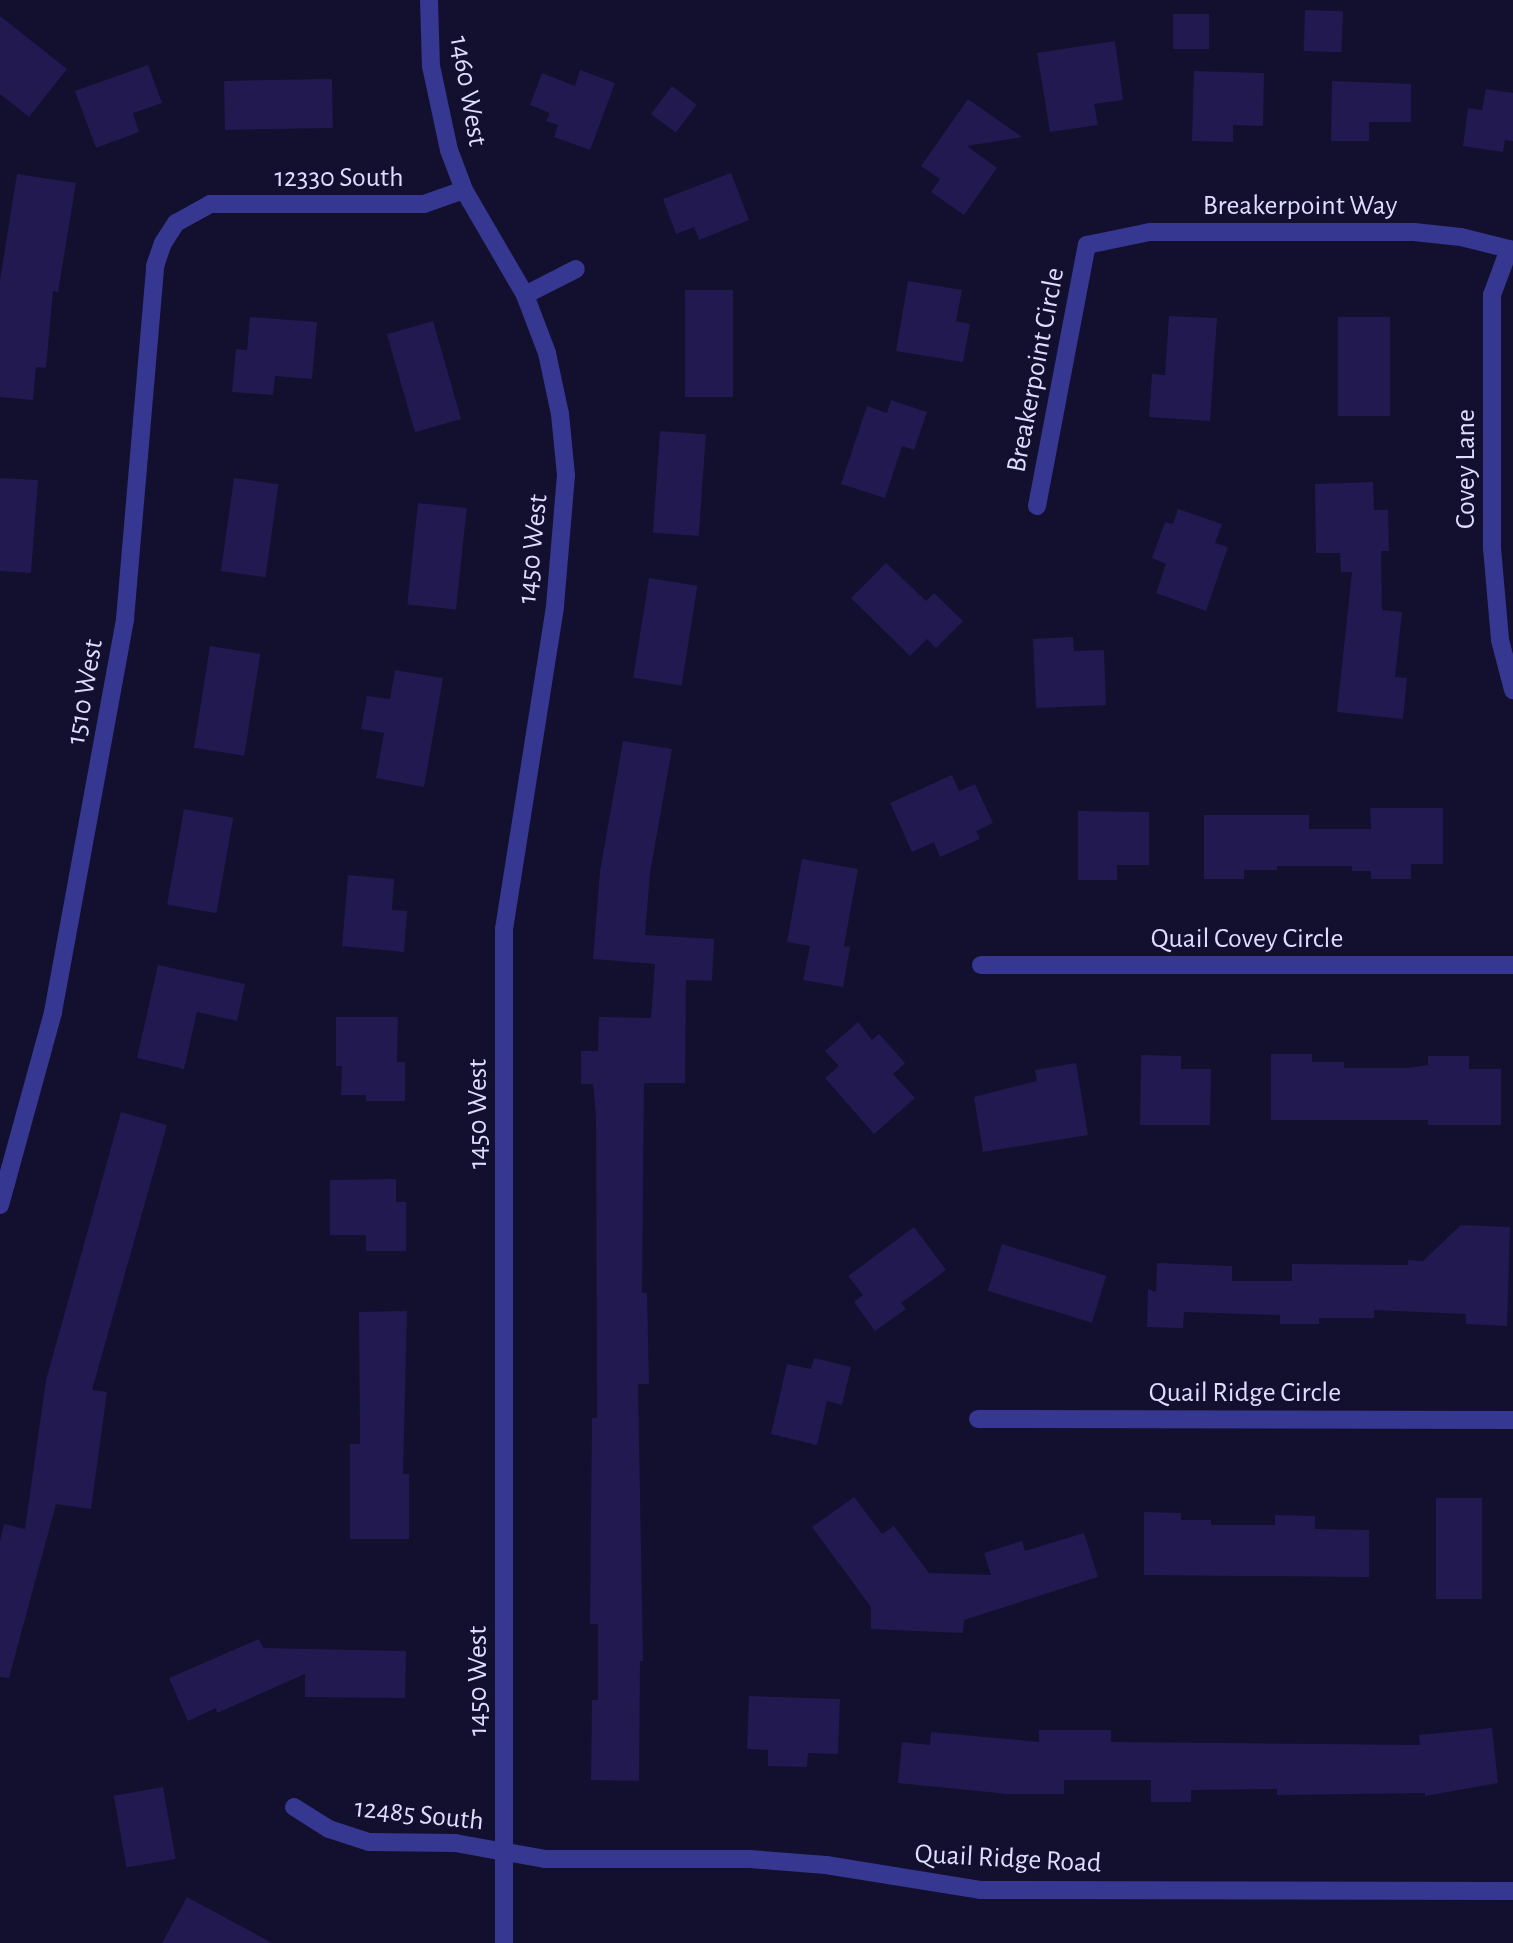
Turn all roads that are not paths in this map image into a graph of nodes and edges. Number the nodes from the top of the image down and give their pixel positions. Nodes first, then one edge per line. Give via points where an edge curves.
1 (429, 0) edge
2 (464, 190) junction
3 (210, 204) joint
4 (1087, 245) joint
5 (1511, 249) edge
6 (576, 269) dead end
7 (525, 295) junction
8 (1037, 506) dead end
9 (1513, 690) edge
10 (981, 965) dead end
11 (1513, 965) edge
12 (0, 1205) edge
13 (978, 1419) dead end
14 (1513, 1420) edge
15 (294, 1807) dead end
16 (504, 1851) junction
17 (1513, 1891) edge
18 (504, 1943) edge

1 - 2 street, 1460 West via 431,66 449,150
2 - 3 street, 12330 South via 424,204
2 - 7 street, 1450 West
3 - 12 street, 1510 West via 176,223 155,266 125,619 53,1013
4 - 5 street, Breakerpoint Way via 1150,232 1414,232
4 - 8 street, Breakerpoint Circle
5 - 9 street, Covey Lane via 1492,295 1492,548 1500,640
6 - 7 street
7 - 16 street, 1450 West via 547,353 566,475 555,607 504,929
10 - 11 street, Quail Covey Circle
13 - 14 street, Quail Ridge Circle
15 - 16 street, 12485 South via 329,1829 369,1842 456,1843
16 - 17 street, Quail Ridge Road via 545,1859 801,1863 980,1890
16 - 18 street, 1450 West

